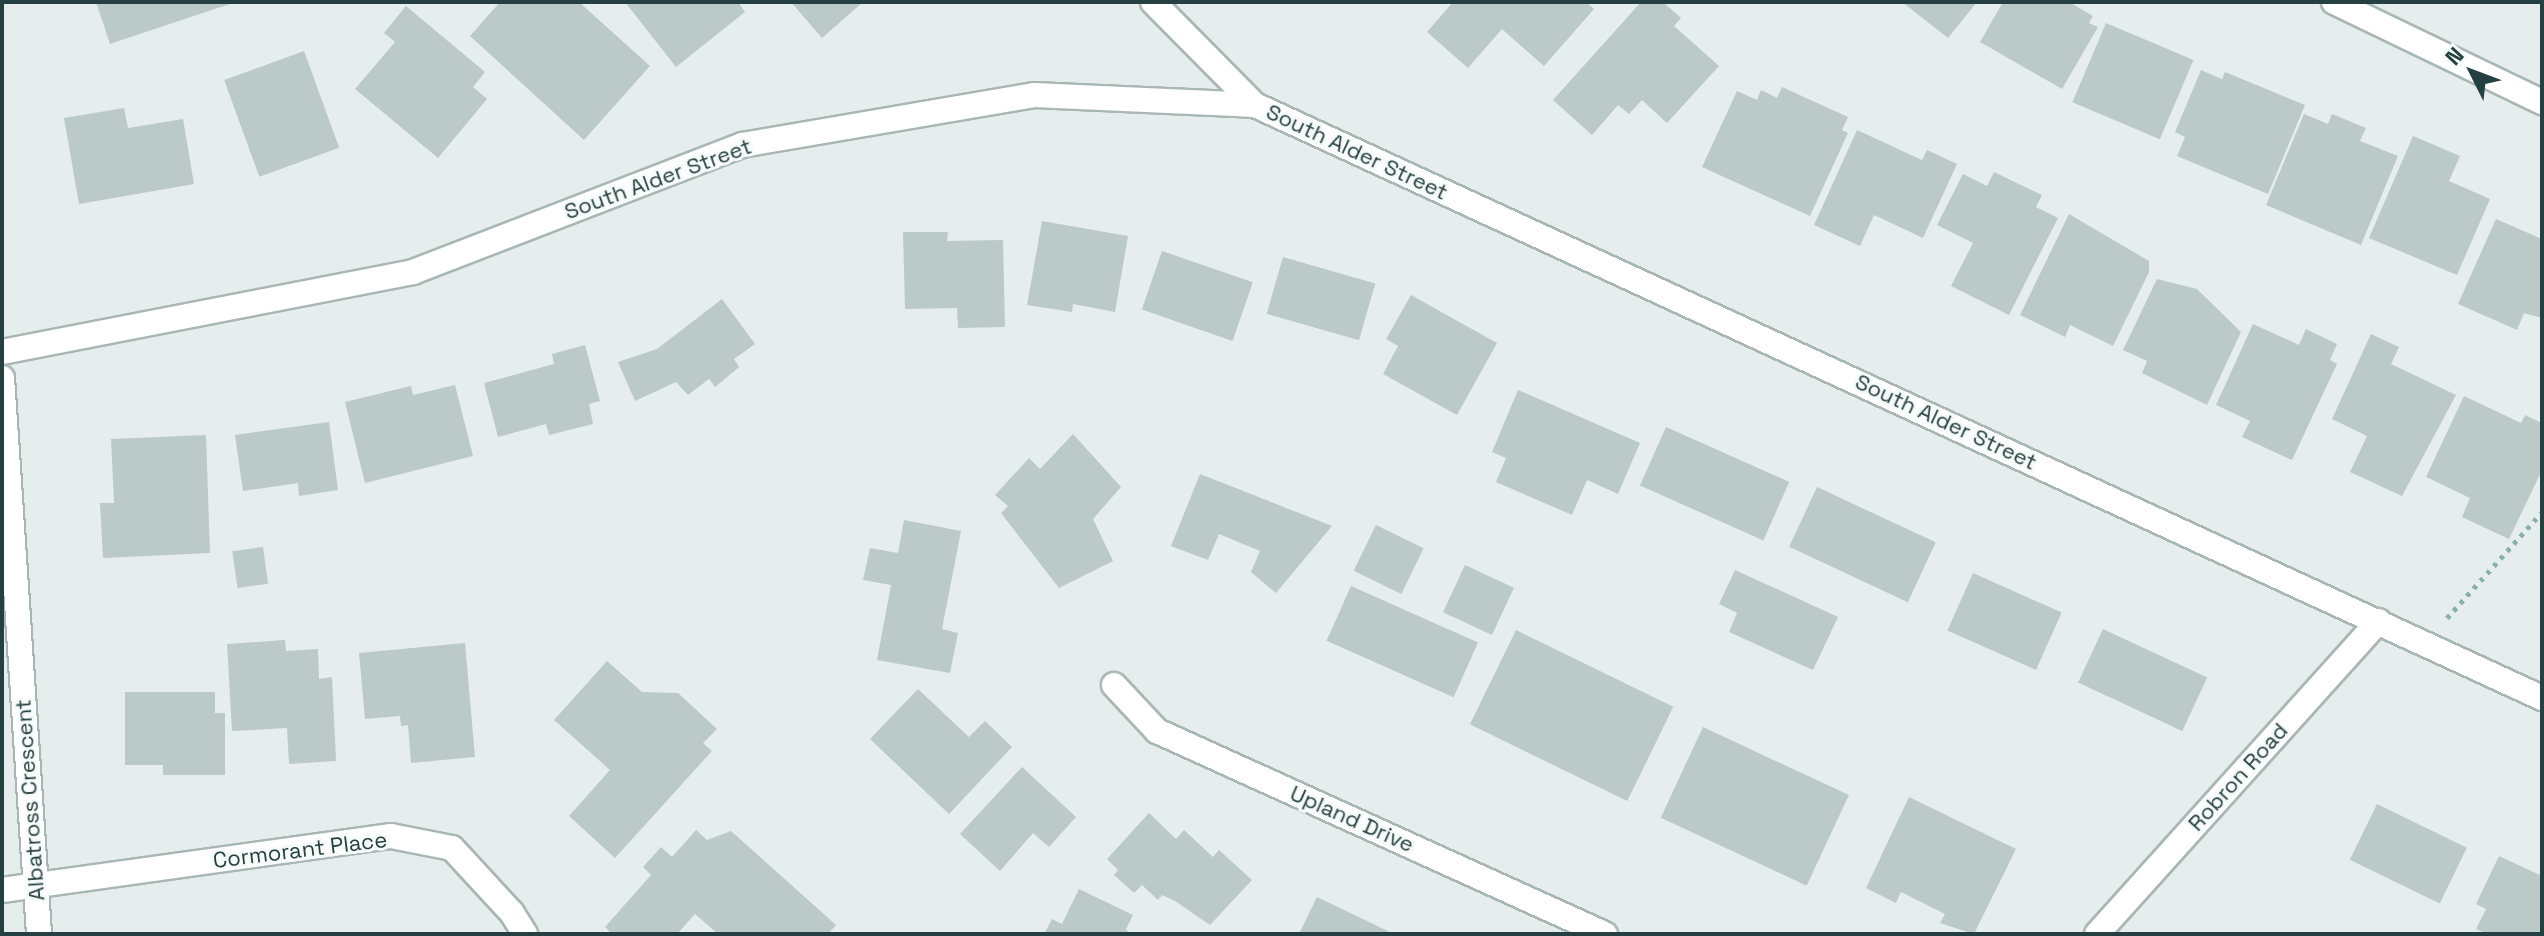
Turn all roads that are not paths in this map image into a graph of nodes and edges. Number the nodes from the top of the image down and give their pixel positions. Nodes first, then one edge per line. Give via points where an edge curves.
1 (1153, 2) edge
2 (2334, 2) edge
3 (2542, 102) edge
4 (1255, 105) junction
5 (2, 352) edge
6 (2, 378) edge
7 (2379, 621) junction
8 (1114, 685) dead end
9 (2542, 698) edge
10 (35, 886) junction
11 (2, 890) edge
12 (39, 934) edge
13 (525, 934) edge
14 (1605, 934) edge
15 (2097, 934) edge

1 - 4 street
2 - 3 street
4 - 5 street, South Alder Street via 1034,95 742,145 413,272
4 - 7 street, South Alder Street
6 - 10 street, Albatross Crescent
7 - 9 street, South Alder Street
7 - 15 street, Robron Road
8 - 14 street, Upland Drive via 1157,731
10 - 11 street, Cormorant Place
10 - 12 street, Albatross Crescent
10 - 13 street, Cormorant Place via 391,836 452,848

